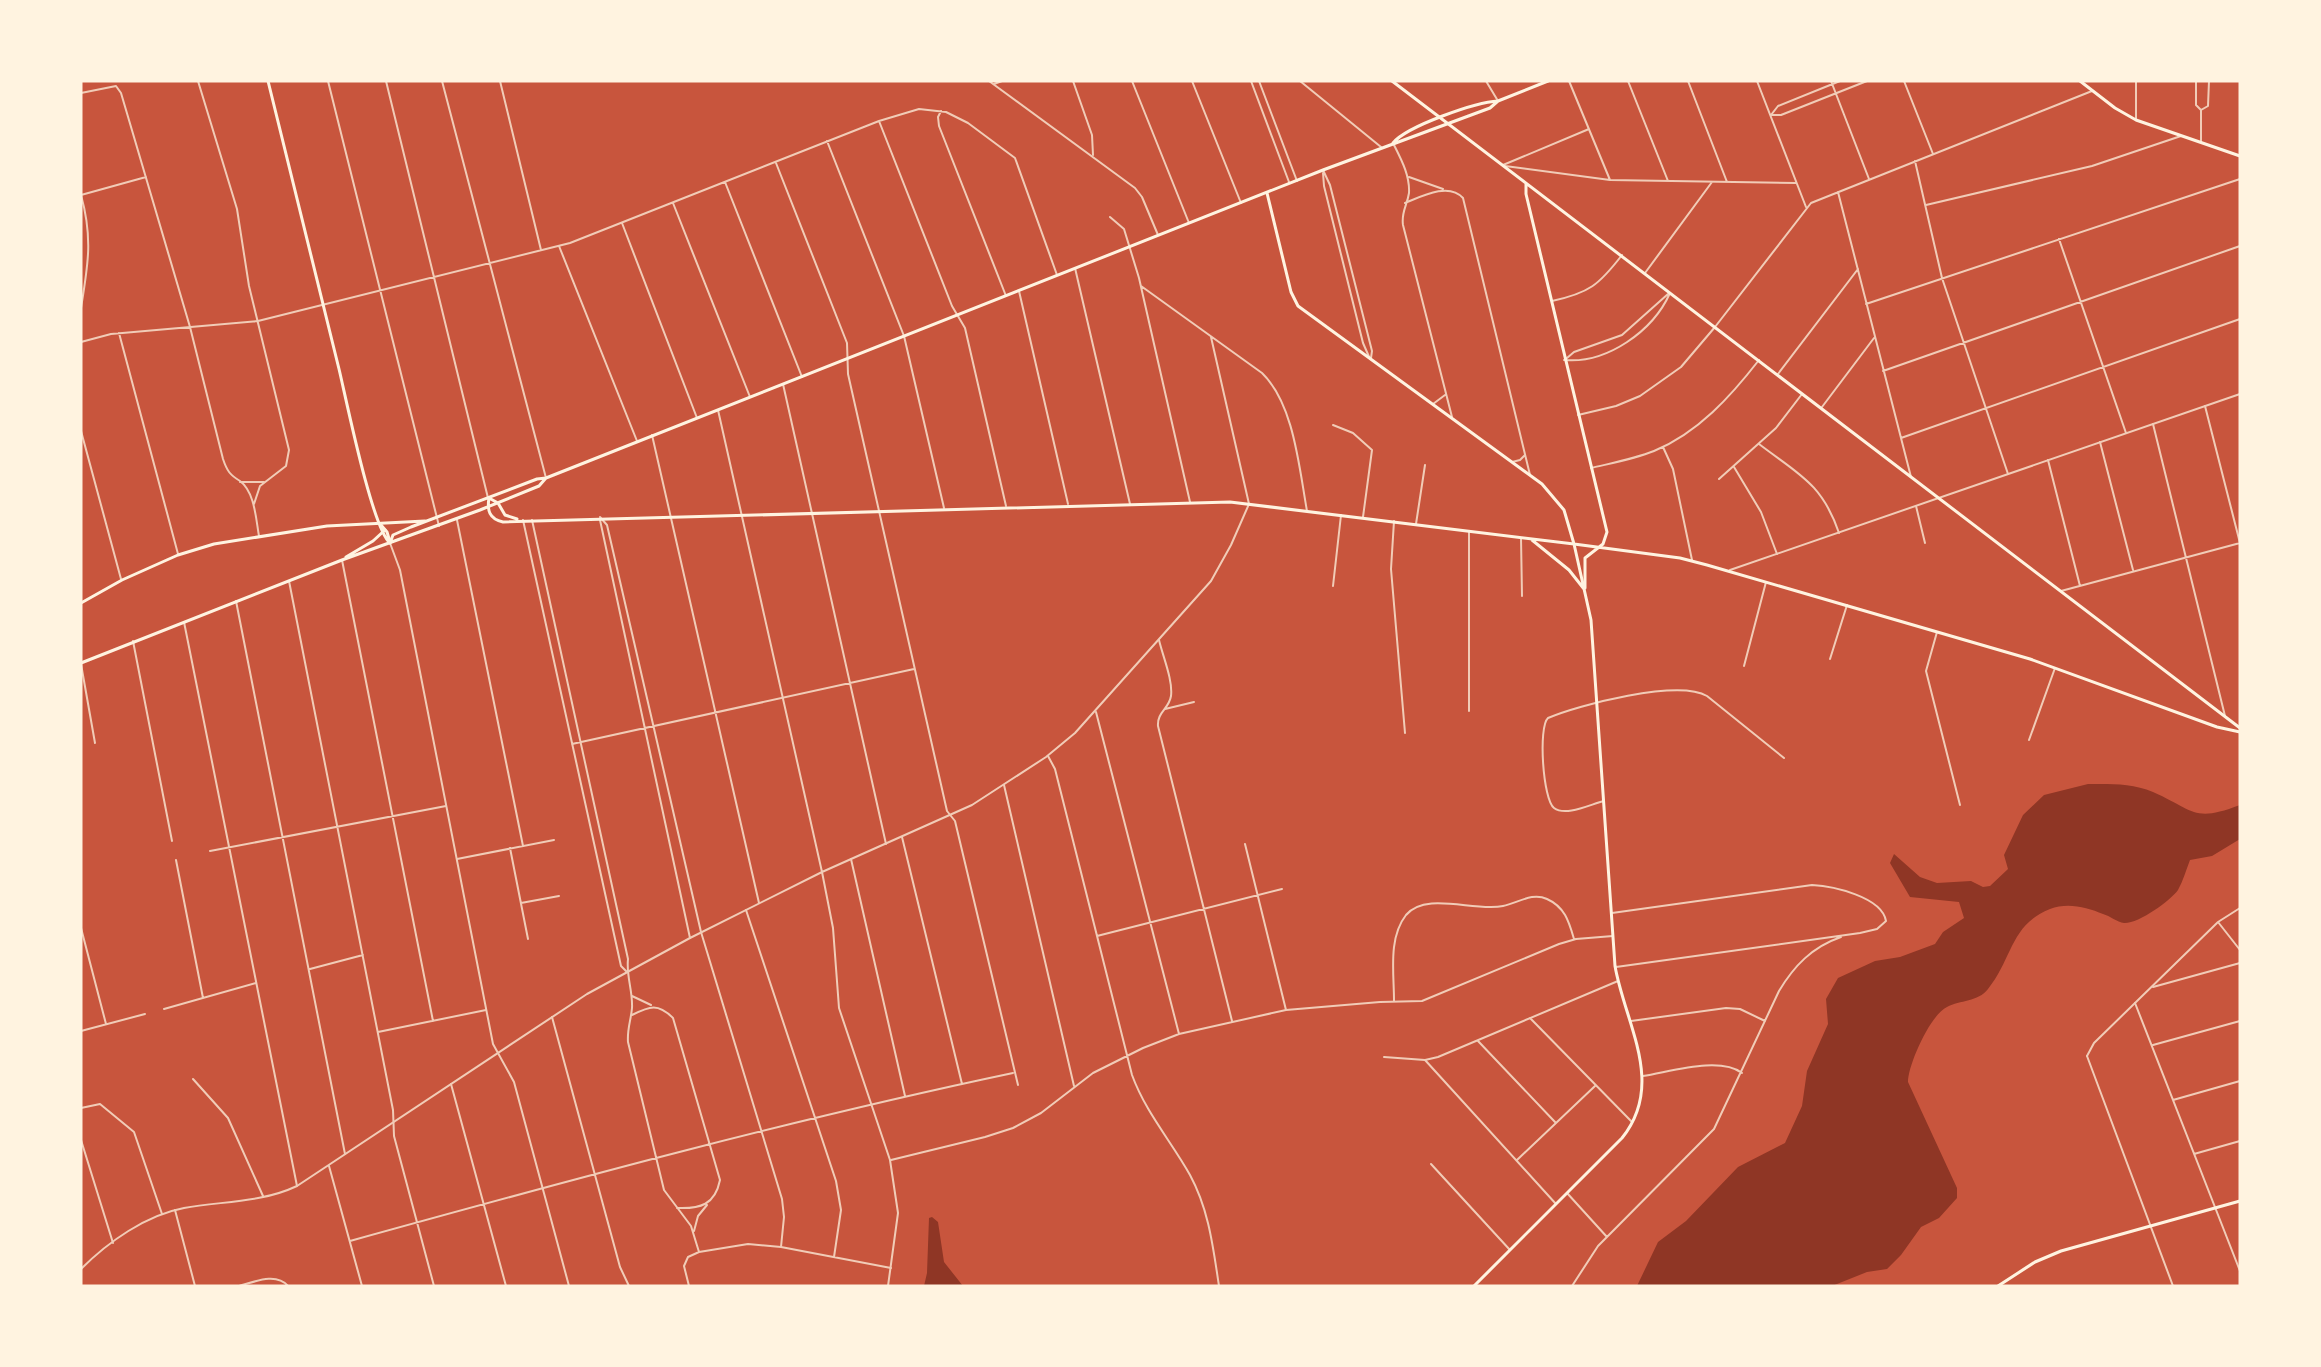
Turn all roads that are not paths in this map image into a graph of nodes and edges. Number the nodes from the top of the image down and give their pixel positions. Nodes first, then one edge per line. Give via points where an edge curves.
1 (198, 81) edge
2 (268, 81) edge
3 (328, 81) edge
4 (386, 81) edge
5 (442, 81) edge
6 (500, 81) edge
7 (989, 81) edge
8 (1002, 81) edge
9 (1072, 81) edge
10 (1132, 81) edge
11 (1192, 81) edge
12 (1251, 81) edge
13 (1259, 81) edge
14 (1300, 81) edge
15 (1392, 81) edge
16 (1486, 81) edge
17 (1548, 81) edge
18 (1569, 81) edge
19 (1628, 81) edge
20 (1688, 81) edge
21 (1757, 81) edge
22 (1840, 81) edge
23 (1867, 81) edge
24 (1904, 81) edge
25 (2080, 81) edge
26 (2136, 81) edge
27 (2196, 81) edge
28 (2209, 81) edge
29 (1831, 83) edge
30 (993, 84) junction
31 (2092, 91) junction
32 (81, 93) edge
33 (1836, 94) junction
34 (1498, 101) junction
35 (2201, 110) junction
36 (941, 111) junction
37 (1771, 115) junction
38 (1440, 119) junction
39 (2136, 120) junction
40 (879, 121) junction
41 (1448, 124) junction
42 (1589, 129) junction
43 (2181, 136) junction
44 (827, 141) junction
45 (1394, 143) junction
46 (2201, 143) junction
47 (1381, 147) junction
48 (1933, 154) junction
49 (1093, 155) junction
50 (2240, 156) edge
51 (1915, 161) junction
52 (776, 162) junction
53 (1502, 165) junction
54 (1323, 170) junction
55 (146, 177) junction
56 (1409, 177) junction
57 (2240, 179) edge
58 (1610, 180) junction
59 (1869, 180) junction
60 (1298, 181) junction
61 (1668, 181) junction
62 (725, 182) junction
63 (1712, 182) junction
64 (1290, 183) junction
65 (1728, 183) junction
66 (1796, 183) junction
67 (1526, 184) junction
68 (1445, 190) junction
69 (1267, 192) junction
70 (1838, 192) junction
71 (81, 195) edge
72 (1240, 202) junction
73 (673, 203) junction
74 (1405, 203) junction
75 (1926, 205) junction
76 (1806, 207) junction
77 (1110, 217) dead end
78 (622, 223) junction
79 (1189, 223) junction
80 (1158, 235) junction
81 (2059, 238) junction
82 (559, 246) junction
83 (2240, 246) edge
84 (1129, 247) junction
85 (542, 250) junction
86 (1622, 255) junction
87 (489, 265) junction
88 (1076, 268) junction
89 (1858, 269) junction
90 (1645, 273) junction
91 (1057, 276) junction
92 (434, 278) junction
93 (1942, 278) junction
94 (1141, 286) junction
95 (379, 291) junction
96 (1019, 291) junction
97 (1670, 293) junction
98 (1006, 296) junction
99 (1551, 301) junction
100 (2081, 301) junction
101 (1866, 304) junction
102 (323, 305) junction
103 (81, 308) edge
104 (959, 315) junction
105 (2239, 319) edge
106 (258, 321) junction
107 (1639, 322) junction
108 (190, 327) junction
109 (1715, 327) junction
110 (1643, 328) junction
111 (120, 333) junction
112 (904, 336) junction
113 (1211, 337) junction
114 (1874, 338) junction
115 (81, 342) edge
116 (1609, 342) junction
117 (1964, 343) junction
118 (1612, 350) junction
119 (848, 359) junction
120 (1370, 359) junction
121 (1564, 360) junction
122 (1759, 360) junction
123 (2103, 366) junction
124 (1883, 371) junction
125 (1778, 374) junction
126 (802, 377) junction
127 (783, 384) junction
128 (1802, 394) junction
129 (2240, 394) edge
130 (1445, 395) junction
131 (750, 397) junction
132 (1432, 405) junction
133 (2205, 406) junction
134 (1821, 408) junction
135 (1985, 408) junction
136 (718, 410) junction
137 (1578, 415) junction
138 (697, 418) junction
139 (1453, 420) junction
140 (2153, 424) junction
141 (1333, 425) dead end
142 (81, 431) edge
143 (2127, 433) junction
144 (652, 435) junction
145 (1901, 438) junction
146 (638, 441) junction
147 (2100, 442) junction
148 (1759, 444) junction
149 (1663, 447) junction
150 (1525, 454) junction
151 (2048, 460) junction
152 (1512, 462) junction
153 (1425, 465) dead end
154 (1734, 467) junction
155 (1591, 468) junction
156 (2008, 474) junction
157 (1530, 475) junction
158 (1911, 477) junction
159 (546, 478) junction
160 (1719, 478) dead end
161 (240, 482) junction
162 (264, 482) junction
163 (489, 498) junction
164 (1939, 498) junction
165 (1190, 502) junction
166 (498, 503) junction
167 (254, 504) junction
168 (1068, 504) junction
169 (1130, 504) junction
170 (1249, 504) junction
171 (1006, 506) junction
172 (1916, 506) junction
173 (487, 508) junction
174 (944, 508) junction
175 (879, 510) junction
176 (1307, 511) junction
177 (810, 512) junction
178 (741, 513) junction
179 (671, 515) junction
180 (1341, 515) junction
181 (1363, 517) junction
182 (436, 518) junction
183 (600, 518) junction
184 (457, 520) junction
185 (522, 520) junction
186 (531, 520) junction
187 (1394, 521) junction
188 (380, 523) junction
189 (1416, 524) junction
190 (439, 526) junction
191 (1469, 531) junction
192 (384, 532) junction
193 (1839, 533) junction
194 (259, 536) junction
195 (1521, 538) junction
196 (1529, 539) junction
197 (390, 543) junction
198 (1925, 543) dead end
199 (2240, 543) edge
200 (1574, 544) junction
201 (1601, 547) junction
202 (1777, 554) junction
203 (178, 555) junction
204 (2186, 557) junction
205 (342, 560) junction
206 (1692, 560) junction
207 (1728, 571) junction
208 (2133, 572) junction
209 (122, 580) junction
210 (289, 580) junction
211 (1766, 582) junction
212 (1333, 586) dead end
213 (2080, 586) junction
214 (1585, 590) junction
215 (2061, 591) junction
216 (1522, 596) dead end
217 (236, 601) junction
218 (81, 603) edge
219 (1847, 605) junction
220 (184, 622) junction
221 (1937, 632) junction
222 (556, 633) junction
223 (548, 634) junction
224 (1159, 640) junction
225 (133, 641) junction
226 (1830, 659) dead end
227 (81, 663) edge
228 (1744, 666) dead end
229 (2055, 668) junction
230 (914, 669) junction
231 (850, 683) junction
232 (783, 698) junction
233 (1597, 701) junction
234 (1194, 702) dead end
235 (1164, 709) junction
236 (1468, 711) dead end
237 (1096, 712) junction
238 (716, 713) junction
239 (2225, 716) junction
240 (653, 728) junction
241 (2240, 728) edge
242 (644, 730) junction
243 (2240, 732) edge
244 (1405, 733) dead end
245 (2029, 740) dead end
246 (95, 743) dead end
247 (581, 743) junction
248 (572, 744) junction
249 (1048, 756) junction
250 (1784, 758) dead end
251 (1004, 785) junction
252 (1604, 801) junction
253 (1960, 805) dead end
254 (446, 806) junction
255 (949, 815) junction
256 (392, 816) junction
257 (598, 819) junction
258 (589, 821) junction
259 (338, 827) junction
260 (902, 837) junction
261 (284, 838) junction
262 (555, 840) dead end
263 (172, 841) dead end
264 (1245, 843) dead end
265 (886, 844) junction
266 (523, 846) junction
267 (229, 848) junction
268 (510, 848) junction
269 (210, 851) dead end
270 (456, 859) junction
271 (851, 859) junction
272 (176, 860) dead end
273 (822, 872) junction
274 (1282, 889) dead end
275 (1258, 894) junction
276 (614, 895) junction
277 (558, 896) dead end
278 (606, 896) junction
279 (521, 903) junction
280 (759, 903) junction
281 (1203, 908) junction
282 (2240, 908) edge
283 (746, 910) junction
284 (1611, 913) junction
285 (1149, 921) junction
286 (2218, 922) junction
287 (81, 928) edge
288 (701, 932) junction
289 (1846, 935) junction
290 (1097, 936) junction
291 (1613, 936) junction
292 (690, 938) junction
293 (528, 939) dead end
294 (1574, 939) junction
295 (2240, 950) edge
296 (363, 955) junction
297 (2240, 963) edge
298 (1616, 968) junction
299 (309, 969) junction
300 (627, 972) junction
301 (1618, 981) junction
302 (256, 983) junction
303 (2150, 988) junction
304 (632, 996) junction
305 (203, 998) junction
306 (1395, 1001) junction
307 (2135, 1002) junction
308 (652, 1005) junction
309 (164, 1009) dead end
310 (486, 1010) junction
311 (1286, 1010) junction
312 (146, 1014) dead end
313 (631, 1016) junction
314 (552, 1017) junction
315 (1530, 1018) junction
316 (433, 1021) junction
317 (1232, 1021) junction
318 (1765, 1021) junction
319 (2240, 1021) edge
320 (1630, 1022) junction
321 (106, 1024) junction
322 (81, 1031) edge
323 (378, 1032) junction
324 (1179, 1034) junction
325 (1478, 1041) junction
326 (2152, 1045) junction
327 (499, 1052) junction
328 (1127, 1056) junction
329 (1384, 1057) dead end
330 (1425, 1060) junction
331 (1013, 1073) junction
332 (1742, 1073) junction
333 (1643, 1076) junction
334 (193, 1079) dead end
335 (2240, 1081) edge
336 (452, 1084) junction
337 (962, 1084) junction
338 (1018, 1085) dead end
339 (1074, 1086) junction
340 (1595, 1086) junction
341 (905, 1096) junction
342 (2173, 1100) junction
343 (872, 1105) junction
344 (81, 1108) edge
345 (816, 1118) junction
346 (1556, 1122) junction
347 (1632, 1122) junction
348 (393, 1123) junction
349 (762, 1131) junction
350 (81, 1140) edge
351 (2240, 1141) edge
352 (711, 1143) junction
353 (2194, 1154) junction
354 (345, 1155) junction
355 (656, 1157) junction
356 (890, 1160) junction
357 (1516, 1161) junction
358 (1431, 1164) dead end
359 (329, 1166) junction
360 (595, 1172) junction
361 (297, 1186) junction
362 (542, 1187) junction
363 (1567, 1193) junction
364 (263, 1197) junction
365 (2240, 1201) edge
366 (483, 1203) junction
367 (710, 1203) junction
368 (1556, 1204) junction
369 (677, 1208) junction
370 (2215, 1208) junction
371 (175, 1210) junction
372 (162, 1214) junction
373 (417, 1222) junction
374 (2150, 1226) junction
375 (694, 1231) junction
376 (1607, 1237) junction
377 (350, 1240) junction
378 (113, 1243) junction
379 (781, 1247) junction
380 (1510, 1250) junction
381 (699, 1252) junction
382 (2240, 1254) edge
383 (2234, 1256) junction
384 (834, 1257) junction
385 (891, 1268) junction
386 (81, 1269) edge
387 (2240, 1271) edge
388 (195, 1286) edge
389 (238, 1286) edge
390 (288, 1286) edge
391 (362, 1286) edge
392 (434, 1286) edge
393 (506, 1286) edge
394 (569, 1286) edge
395 (629, 1286) edge
396 (689, 1286) edge
397 (888, 1286) edge
398 (1219, 1286) edge
399 (1474, 1286) edge
400 (1572, 1286) edge
401 (1998, 1286) edge
402 (2173, 1286) edge

1 - 106 street via 237,209
2 - 102 main road
3 - 95 street
4 - 92 street
5 - 87 street
6 - 85 street
7 - 30 street
8 - 30 street
9 - 49 street via 1094,139
10 - 79 street
11 - 72 street
12 - 64 street
13 - 60 street
14 - 47 street
15 - 38 main road
16 - 34 street
17 - 34 main road
18 - 42 street
19 - 61 street
20 - 65 street
21 - 37 street
22 - 29 street
23 - 33 street
24 - 48 street
25 - 31 main road
26 - 39 street
27 - 35 street via 2196,105
28 - 35 street via 2208,106
29 - 33 street
29 - 37 street via 1778,106
30 - 49 street
31 - 39 main road
31 - 48 street
32 - 55 street via 107,85 120,90
33 - 37 street via 1781,115
33 - 59 street
34 - 38 main road
34 - 41 main road via 1490,108
35 - 46 street
36 - 40 street via 913,110
36 - 91 street via 968,123 1015,158
36 - 98 street via 939,126
37 - 66 street
38 - 41 main road
38 - 45 main road via 1400,135
39 - 43 main road
40 - 44 street
40 - 104 street via 938,273
41 - 45 main road
41 - 53 main road
42 - 53 street
42 - 58 street
43 - 46 main road
43 - 75 street via 2092,166
44 - 52 street
44 - 112 street
45 - 47 main road
45 - 56 street
46 - 50 main road
47 - 54 main road
48 - 51 street
49 - 80 street via 1139,191
51 - 59 street
51 - 75 street
52 - 62 street
52 - 119 street via 847,343
53 - 58 street
53 - 67 main road
54 - 60 main road
54 - 120 street via 1360,332
54 - 120 street via 1369,340
55 - 71 street
55 - 108 street
56 - 68 street
56 - 74 street
57 - 81 street
58 - 61 street
59 - 70 street
60 - 64 main road
61 - 63 street
62 - 73 street
62 - 126 street
63 - 65 street
63 - 90 street
64 - 69 main road
65 - 66 street
66 - 76 street
67 - 86 main road
67 - 99 main road
68 - 74 street
68 - 150 street via 1458,193 1465,201
69 - 72 main road
69 - 120 main road via 1297,304
70 - 76 street
70 - 89 street
71 - 103 street via 88,220 90,254
72 - 79 main road
73 - 78 street
73 - 131 street
74 - 130 street via 1403,225
75 - 93 street
76 - 109 street
77 - 84 street via 1124,229
78 - 82 street
78 - 138 street
79 - 80 main road
80 - 84 main road
81 - 93 street
81 - 100 street
82 - 85 street
82 - 146 street
83 - 100 street
84 - 88 main road
84 - 94 street
85 - 87 street
86 - 90 main road
86 - 99 street via 1592,289
87 - 92 street
87 - 159 street via 495,275
88 - 91 main road
88 - 169 street
89 - 101 street
89 - 125 street
90 - 97 main road
91 - 96 main road
92 - 95 street
92 - 163 street
93 - 101 street
93 - 117 street
94 - 113 street
94 - 165 street
95 - 102 street
95 - 182 street
96 - 98 main road
96 - 168 street
97 - 107 street
97 - 109 main road
97 - 110 street
98 - 104 main road
99 - 121 main road
100 - 117 street
100 - 123 street
101 - 114 street
102 - 106 street
102 - 188 main road
104 - 112 main road
104 - 171 street
105 - 123 street
106 - 108 street
106 - 162 street via 290,454 285,468
107 - 110 street
107 - 116 street
108 - 111 street
108 - 161 street via 223,459 230,476
109 - 122 main road
109 - 137 street via 1681,367 1654,388 1616,406
110 - 118 street
111 - 115 street
111 - 203 street
112 - 119 main road
112 - 174 street
113 - 170 street
113 - 176 street via 1262,373 1276,388 1285,409
114 - 124 street
114 - 134 street
116 - 118 street
116 - 121 street via 1574,352
117 - 124 street
117 - 135 street
118 - 121 street via 1576,361
119 - 126 main road
119 - 175 street via 848,374
120 - 132 main road
121 - 137 main road
122 - 125 main road
122 - 149 street via 1713,411
123 - 135 street
123 - 143 street
124 - 145 street
125 - 128 main road
126 - 127 main road
127 - 131 main road
127 - 177 street
128 - 134 main road
128 - 148 street
129 - 133 street
130 - 132 street
130 - 139 street
131 - 136 main road
132 - 139 main road
133 - 140 street
133 - 199 street
134 - 158 main road
135 - 145 street
135 - 156 street
136 - 138 main road
136 - 178 street
137 - 155 main road
138 - 144 main road
139 - 152 main road
140 - 143 street
140 - 204 street
141 - 181 street via 1353,432 1371,447
142 - 209 street
143 - 147 street
144 - 146 main road
144 - 179 street
145 - 158 street
146 - 159 main road
147 - 151 street
147 - 208 street
148 - 154 street
148 - 193 street via 1821,494
149 - 155 street
149 - 206 street via 1673,469
150 - 152 street
150 - 157 street
151 - 156 street
151 - 213 street
152 - 157 main road
153 - 189 street
154 - 160 street
154 - 202 street via 1761,512
155 - 201 main road via 1607,532
156 - 164 street
157 - 200 main road via 1561,506
158 - 164 main road
159 - 163 main road
159 - 166 main road via 539,486
161 - 162 street
161 - 167 street
162 - 167 street via 257,490
163 - 166 main road
163 - 173 main road
163 - 182 main road
164 - 172 street
164 - 215 main road
165 - 169 main road
165 - 170 main road
166 - 173 main road
166 - 185 main road via 507,516
167 - 194 street
168 - 169 main road
168 - 171 main road
170 - 176 main road
170 - 224 street via 1218,571
171 - 174 main road
172 - 193 street
172 - 198 street
173 - 184 main road
173 - 185 main road via 499,521
174 - 175 main road
175 - 177 main road
175 - 230 street
176 - 180 main road
177 - 178 main road
177 - 231 street
178 - 179 main road
178 - 232 street
179 - 183 main road
179 - 238 street
180 - 181 main road
180 - 212 street
181 - 187 main road
182 - 188 main road
182 - 190 street
182 - 197 main road via 394,534
183 - 186 main road
183 - 240 street via 607,525
183 - 242 street
184 - 190 main road
184 - 266 street
185 - 186 main road
185 - 223 street
186 - 222 street
187 - 189 main road
187 - 244 street via 1392,575
188 - 192 main road
188 - 194 main road
189 - 191 main road
190 - 197 main road
191 - 195 main road
191 - 236 street
192 - 197 main road
192 - 205 main road
193 - 202 street
194 - 203 main road
195 - 196 main road
195 - 216 street
196 - 200 main road
196 - 214 main road via 1569,570
197 - 205 main road
197 - 254 street via 400,570
199 - 204 street
200 - 201 main road
200 - 214 main road
201 - 206 main road
201 - 214 main road via 1585,558
202 - 207 street
203 - 209 main road
204 - 208 street
204 - 239 street
205 - 210 main road
205 - 256 street
206 - 207 main road
207 - 211 main road
208 - 213 street
209 - 218 main road
210 - 217 main road
210 - 259 street
211 - 219 main road
211 - 228 street
213 - 215 street
214 - 233 main road
215 - 239 main road
217 - 220 main road
217 - 261 street
219 - 221 main road
219 - 226 street
220 - 225 main road
220 - 267 street
221 - 229 main road
221 - 253 street via 1926,672
222 - 223 street
222 - 247 street
223 - 248 street
224 - 235 street via 1171,694
224 - 237 street
225 - 227 main road
225 - 263 street
227 - 246 street
229 - 243 main road
229 - 245 street
230 - 231 street
230 - 255 street
231 - 232 street
231 - 265 street
232 - 238 street
232 - 273 street
233 - 250 street via 1650,693 1700,692
233 - 252 main road
233 - 252 street via 1548,718 1542,738 1547,794 1552,807 1568,811
234 - 235 street
235 - 281 street via 1158,726
237 - 249 street
237 - 285 street
238 - 240 street
238 - 280 street
239 - 241 main road
240 - 242 street
240 - 288 street
242 - 247 street
242 - 292 street
247 - 248 street
247 - 257 street
248 - 258 street
249 - 251 street
249 - 290 street
251 - 255 street
251 - 339 street
252 - 284 main road
254 - 256 street
254 - 270 street
255 - 260 street
255 - 331 street via 955,821
256 - 259 street
256 - 316 street
257 - 258 street
257 - 276 street
258 - 278 street
259 - 261 street
259 - 296 street
260 - 265 street
260 - 337 street
261 - 267 street
261 - 299 street
262 - 266 street
264 - 275 street
265 - 271 street
266 - 268 street
267 - 269 street
267 - 302 street
268 - 270 street
268 - 279 street
270 - 310 street
271 - 273 street
271 - 341 street
272 - 305 street
273 - 280 street
273 - 343 street via 833,928 839,1008
274 - 275 street
275 - 281 street
275 - 311 street
276 - 278 street
276 - 300 street via 628,958
277 - 279 street
278 - 300 street via 621,966
279 - 293 street
280 - 283 street
281 - 285 street
281 - 317 street
282 - 286 street
283 - 288 street
283 - 345 street
284 - 289 street via 1816,885 1870,901 1884,913 1885,925
284 - 291 main road
285 - 290 street
285 - 324 street
286 - 295 street
286 - 303 street
287 - 321 street
288 - 292 street
288 - 349 street
289 - 298 street
289 - 318 street via 1822,945 1799,963 1782,986
290 - 328 street
291 - 294 street
291 - 298 main road
292 - 300 street
294 - 306 street via 1431,998
294 - 306 street via 1564,912 1542,897 1484,908 1423,904 1405,916 1396,939
296 - 299 street
296 - 323 street
297 - 303 street
298 - 301 main road
299 - 354 street
300 - 304 street
300 - 314 street
301 - 315 street
301 - 320 main road
302 - 305 street
302 - 361 street
303 - 307 street
304 - 308 street
304 - 313 street
305 - 309 street
306 - 311 street
307 - 326 street
307 - 374 street via 2087,1056
308 - 313 street
308 - 352 street via 664,1008 673,1018
310 - 316 street
310 - 327 street via 493,1044
311 - 317 street
312 - 321 street
313 - 355 street via 628,1042
314 - 327 street
314 - 360 street
315 - 325 street
315 - 340 street
316 - 323 street
317 - 324 street
318 - 320 street via 1740,1009 1726,1008
318 - 332 street
319 - 326 street
320 - 333 main road via 1640,1050
321 - 322 street
323 - 348 street
324 - 328 street
325 - 330 street
325 - 346 street
326 - 342 street
327 - 336 street
327 - 362 street via 514,1082
328 - 339 street
328 - 398 street via 1144,1105 1190,1175 1208,1216
329 - 330 street
330 - 357 street
331 - 337 street
331 - 338 street
332 - 333 street via 1718,1065
332 - 376 street via 1710,1134
333 - 347 main road
334 - 364 street via 228,1118
335 - 342 street
336 - 348 street
336 - 366 street
337 - 341 street
339 - 356 street via 1041,1113 1003,1132
340 - 346 street
340 - 347 street
341 - 343 street
342 - 353 street
343 - 345 street
343 - 356 street
344 - 372 street via 100,1104 134,1132
345 - 349 street
345 - 384 street via 840,1198
346 - 357 street
347 - 363 main road via 1622,1138
348 - 354 street
348 - 373 street
349 - 352 street
349 - 379 street via 783,1203
350 - 378 street
351 - 353 street
352 - 355 street
352 - 367 street via 720,1180
353 - 370 street
354 - 359 street
355 - 360 street
355 - 369 street via 664,1190
356 - 385 street via 898,1213
357 - 368 street
358 - 380 street
359 - 361 street
359 - 377 street
360 - 362 street
360 - 395 street via 620,1267
361 - 364 street
362 - 366 street
362 - 394 street
363 - 368 main road
363 - 376 street
364 - 371 street
365 - 370 main road
366 - 373 street
366 - 393 street
367 - 369 street via 698,1208
367 - 375 street via 698,1216
368 - 380 main road
369 - 375 street
370 - 374 main road
370 - 383 street
371 - 372 street
371 - 388 street
372 - 378 street
373 - 377 street
373 - 392 street
374 - 401 main road via 2046,1256
374 - 402 street
375 - 381 street
376 - 400 street
377 - 391 street
378 - 386 street
379 - 381 street via 748,1244
379 - 384 street
380 - 399 main road
381 - 396 street via 688,1257 684,1266
382 - 383 street
383 - 387 street
384 - 385 street
385 - 397 street
389 - 390 street via 274,1278

